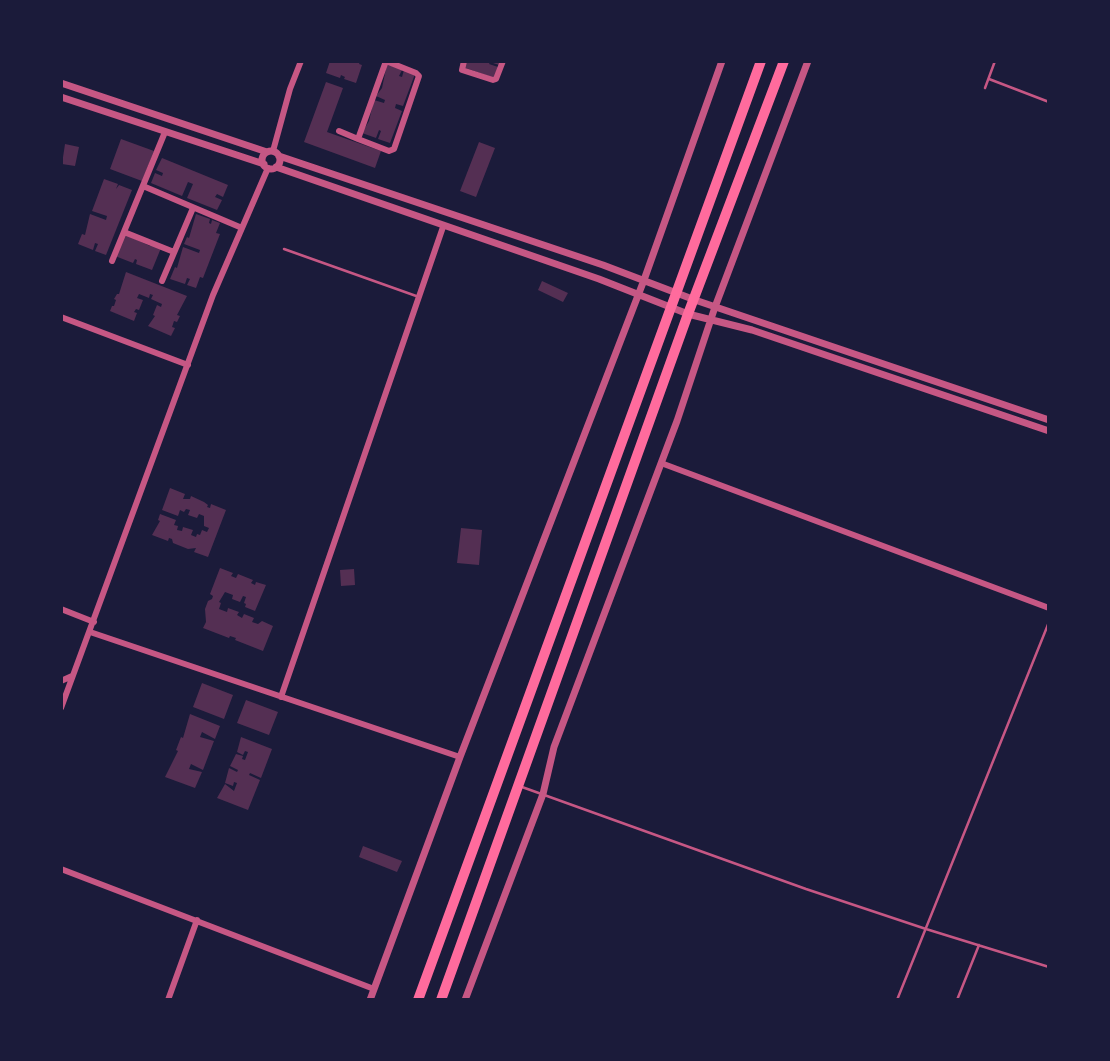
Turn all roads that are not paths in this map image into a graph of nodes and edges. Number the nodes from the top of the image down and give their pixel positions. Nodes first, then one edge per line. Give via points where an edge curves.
1 (301, 61) edge
2 (386, 61) edge
3 (464, 61) edge
4 (503, 61) edge
5 (722, 61) edge
6 (761, 61) edge
7 (784, 61) edge
8 (808, 61) edge
9 (995, 61) edge
10 (989, 79) junction
11 (61, 83) edge
12 (985, 88) dead end
13 (61, 97) edge
14 (1049, 102) edge
15 (339, 131) dead end
16 (165, 132) junction
17 (358, 139) junction
18 (273, 153) junction
19 (269, 167) junction
20 (143, 186) junction
21 (193, 208) junction
22 (443, 227) junction
23 (242, 228) junction
24 (124, 232) junction
25 (284, 249) dead end
26 (174, 252) junction
27 (112, 261) dead end
28 (644, 280) junction
29 (162, 281) dead end
30 (676, 292) junction
31 (637, 293) junction
32 (419, 297) junction
33 (695, 300) junction
34 (670, 306) junction
35 (715, 307) junction
36 (688, 314) junction
37 (61, 317) edge
38 (711, 320) junction
39 (188, 365) junction
40 (1049, 420) edge
41 (1049, 431) edge
42 (661, 463) junction
43 (1049, 608) edge
44 (61, 609) edge
45 (94, 622) junction
46 (1049, 622) edge
47 (90, 632) junction
48 (72, 676) junction
49 (61, 681) edge
50 (281, 697) junction
51 (61, 708) edge
52 (460, 757) junction
53 (519, 786) junction
54 (543, 794) junction
55 (61, 869) edge
56 (197, 920) junction
57 (926, 929) junction
58 (979, 945) junction
59 (1049, 967) edge
60 (374, 989) junction
61 (168, 1000) edge
62 (370, 1000) edge
63 (418, 1000) edge
64 (441, 1000) edge
65 (465, 1000) edge
66 (897, 1000) edge
67 (957, 1000) edge

1 - 18 street
2 - 17 street
2 - 17 street via 419,76 394,149
3 - 4 street via 462,70 493,80
5 - 28 street
6 - 30 highway
7 - 33 highway
8 - 35 street
9 - 10 lane
10 - 12 lane
10 - 14 lane
11 - 18 street
13 - 16 street
15 - 17 street
16 - 19 street
16 - 20 street
18 - 19 street via 263,159
18 - 19 street via 280,162
18 - 28 street
19 - 22 street
19 - 23 street
20 - 21 street
20 - 24 street
21 - 23 street
21 - 26 street
22 - 31 street
22 - 32 street
23 - 39 street
24 - 26 street
24 - 27 street
25 - 32 lane
26 - 29 street
28 - 30 street
28 - 31 street
30 - 33 street
30 - 34 highway
31 - 34 street
31 - 52 street
32 - 50 street
33 - 35 street
33 - 36 highway
34 - 36 street
34 - 63 highway
35 - 38 street
35 - 40 street
36 - 38 street
36 - 53 highway
37 - 39 street
38 - 41 street
38 - 42 street
39 - 45 street
42 - 43 street
42 - 54 street via 554,747
44 - 45 street
45 - 47 street
46 - 57 lane
47 - 48 street
47 - 50 street
48 - 49 street
48 - 51 street
50 - 52 street
52 - 60 street
53 - 54 lane
53 - 64 highway
54 - 57 lane
54 - 65 street
55 - 56 street
56 - 60 street
56 - 61 street
57 - 58 lane
57 - 66 lane
58 - 59 lane
58 - 67 lane
60 - 62 street

